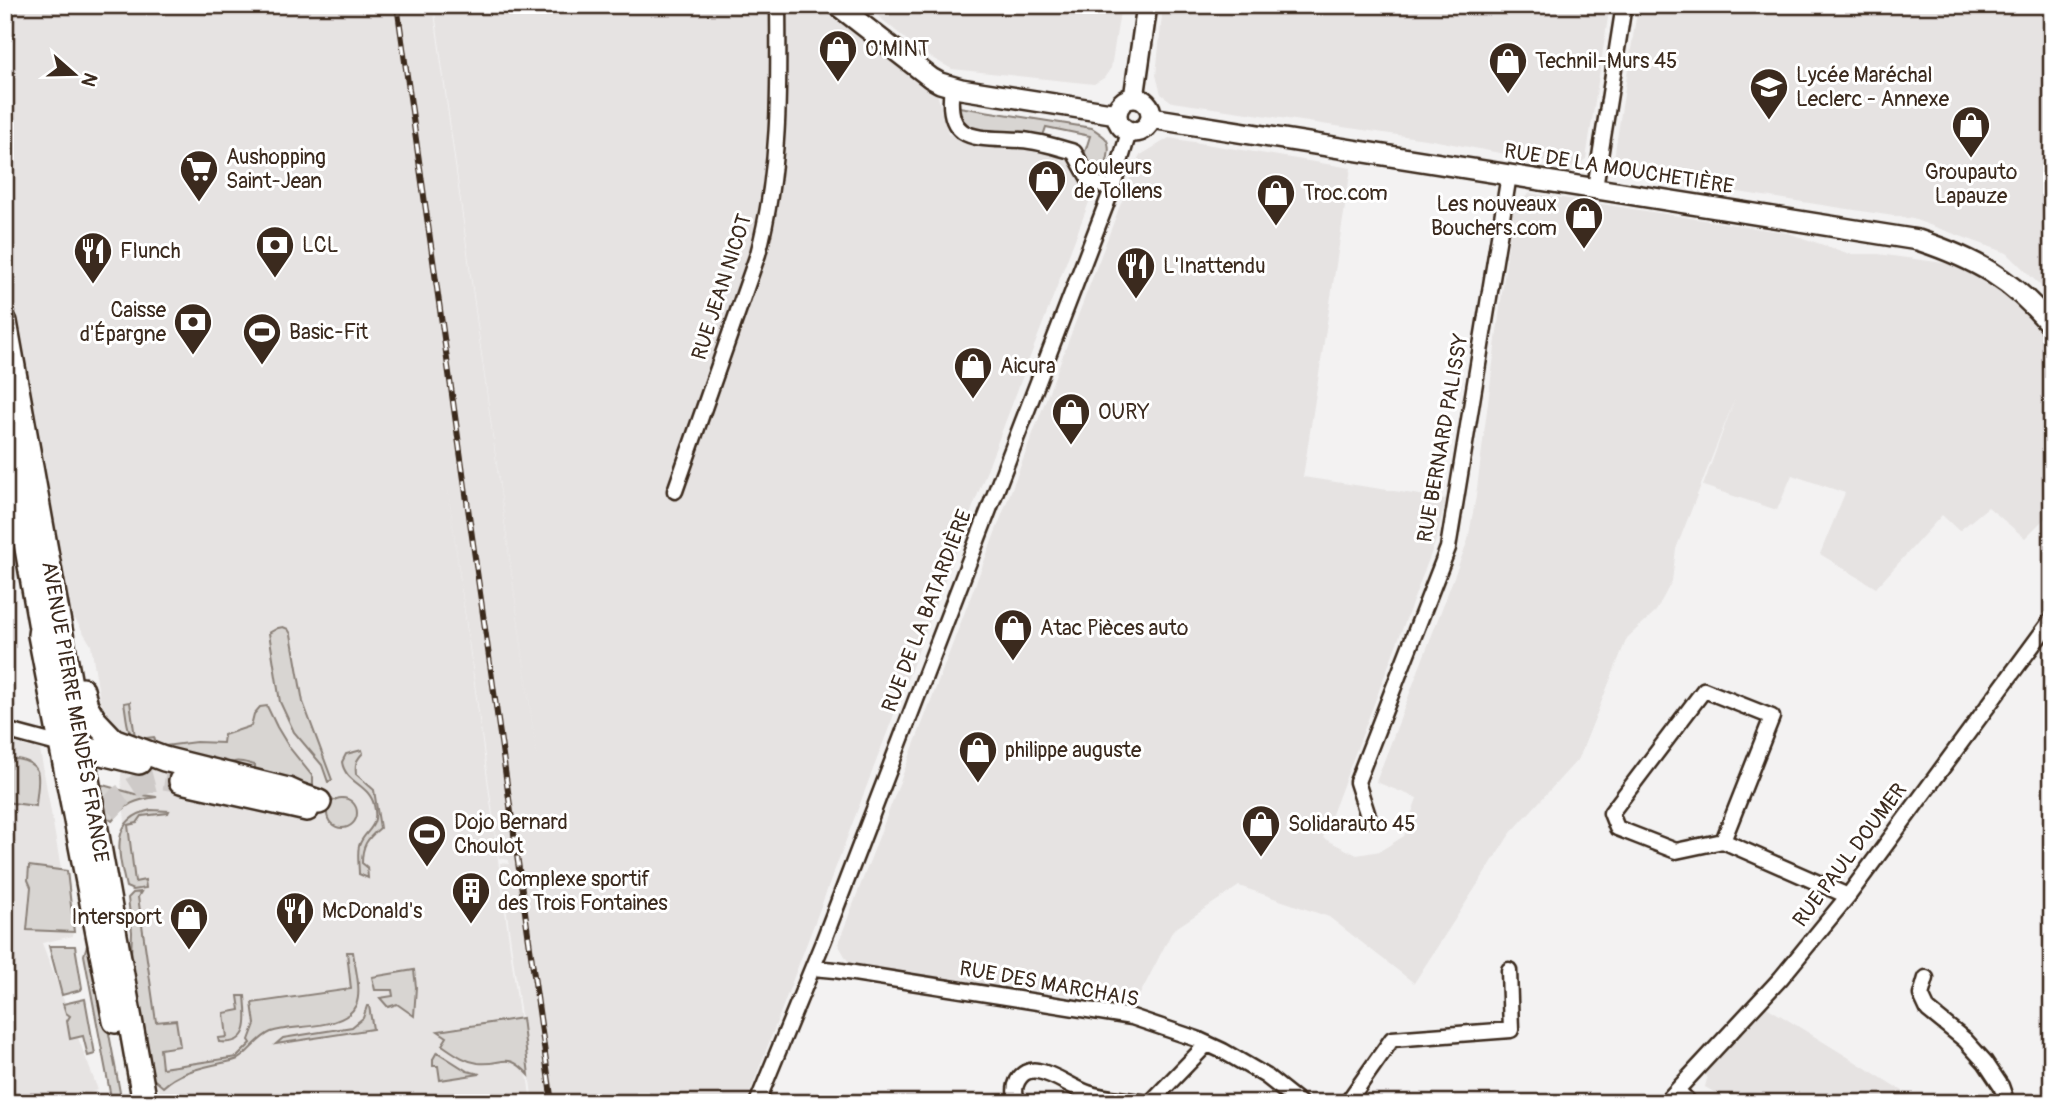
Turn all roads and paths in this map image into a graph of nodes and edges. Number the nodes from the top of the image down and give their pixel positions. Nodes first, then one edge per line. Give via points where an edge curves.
1 (778, 5) edge
2 (837, 5) edge
3 (1147, 5) edge
4 (1624, 5) edge
5 (952, 88) junction
6 (1134, 98) junction
7 (1117, 114) junction
8 (1151, 118) junction
9 (1129, 132) junction
10 (1509, 175) junction
11 (1595, 188) junction
12 (1112, 189) junction
13 (5, 322) edge
14 (2052, 327) edge
15 (5, 423) edge
16 (675, 491) dead end
17 (2052, 620) edge
18 (62, 632) junction
19 (5, 730) edge
20 (71, 748) junction
21 (181, 781) tunnel mouth
22 (312, 801) junction
23 (1369, 819) dead end
24 (1723, 841) junction
25 (94, 867) tunnel mouth
26 (1848, 896) junction
27 (813, 968) junction
28 (1509, 970) dead end
29 (1926, 978) dead end
30 (1207, 1044) junction
31 (127, 1079) junction
32 (1677, 1090) junction
33 (131, 1103) edge
34 (145, 1103) edge
35 (757, 1103) edge
36 (1020, 1103) edge
37 (1148, 1103) edge
38 (1300, 1103) edge
39 (1347, 1103) edge
40 (1665, 1103) edge
41 (1690, 1103) edge
42 (2007, 1103) edge

1 - 16 street, RUE JEAN NICOT via 777,126 768,215
2 - 5 street via 922,72
3 - 6 street
4 - 11 street
5 - 7 street
5 - 12 street via 951,118 961,131 1074,152 1088,177
6 - 7 street via 1125,101
6 - 8 street via 1147,104
7 - 9 street via 1120,125
8 - 9 street via 1145,129
8 - 10 street, RUE DE LA MOUCHETIÈRE
9 - 12 street, RUE DE LA BATARDIÈRE
10 - 11 street, RUE DE LA MOUCHETIÈRE
10 - 23 street, RUE BERNARD PALISSY via 1448,548 1357,782
11 - 14 street, RUE DE LA MOUCHETIÈRE via 1918,240 1984,266 2030,302
12 - 27 street, RUE DE LA BATARDIÈRE
13 - 18 main road, AVENUE PIERRE MENDÈS FRANCE
15 - 20 main road, AVENUE PIERRE MENDÈS FRANCE via 40,635
17 - 26 street, RUE PAUL DOUMER
18 - 20 main road, AVENUE PIERRE MENDÈS FRANCE
18 - 22 main road via 75,649 86,706 113,740
19 - 20 street
20 - 22 main road
20 - 31 main road, AVENUE PIERRE MENDÈS FRANCE via 65,770
20 - 34 main road, AVENUE PIERRE MENDÈS FRANCE via 119,949
21 - 22 main road via 303,809
24 - 24 street via 1772,718 1704,690 1611,813 1617,828 1675,851
24 - 26 street
25 - 31 main road
26 - 32 street, RUE PAUL DOUMER via 1781,978
27 - 30 street, RUE DES MARCHAIS via 1132,1017
27 - 35 street, RUE DE LA BATARDIÈRE
28 - 39 street via 1511,1030 1392,1039
29 - 42 street via 1921,995 1928,1010 1985,1062
30 - 37 street
30 - 38 street, RUE DES MARCHAIS via 1266,1076
31 - 33 main road, AVENUE PIERRE MENDÈS FRANCE
32 - 40 street, RUE PAUL DOUMER
32 - 41 street
36 - 37 street via 1015,1087 1019,1078 1038,1070 1095,1096

